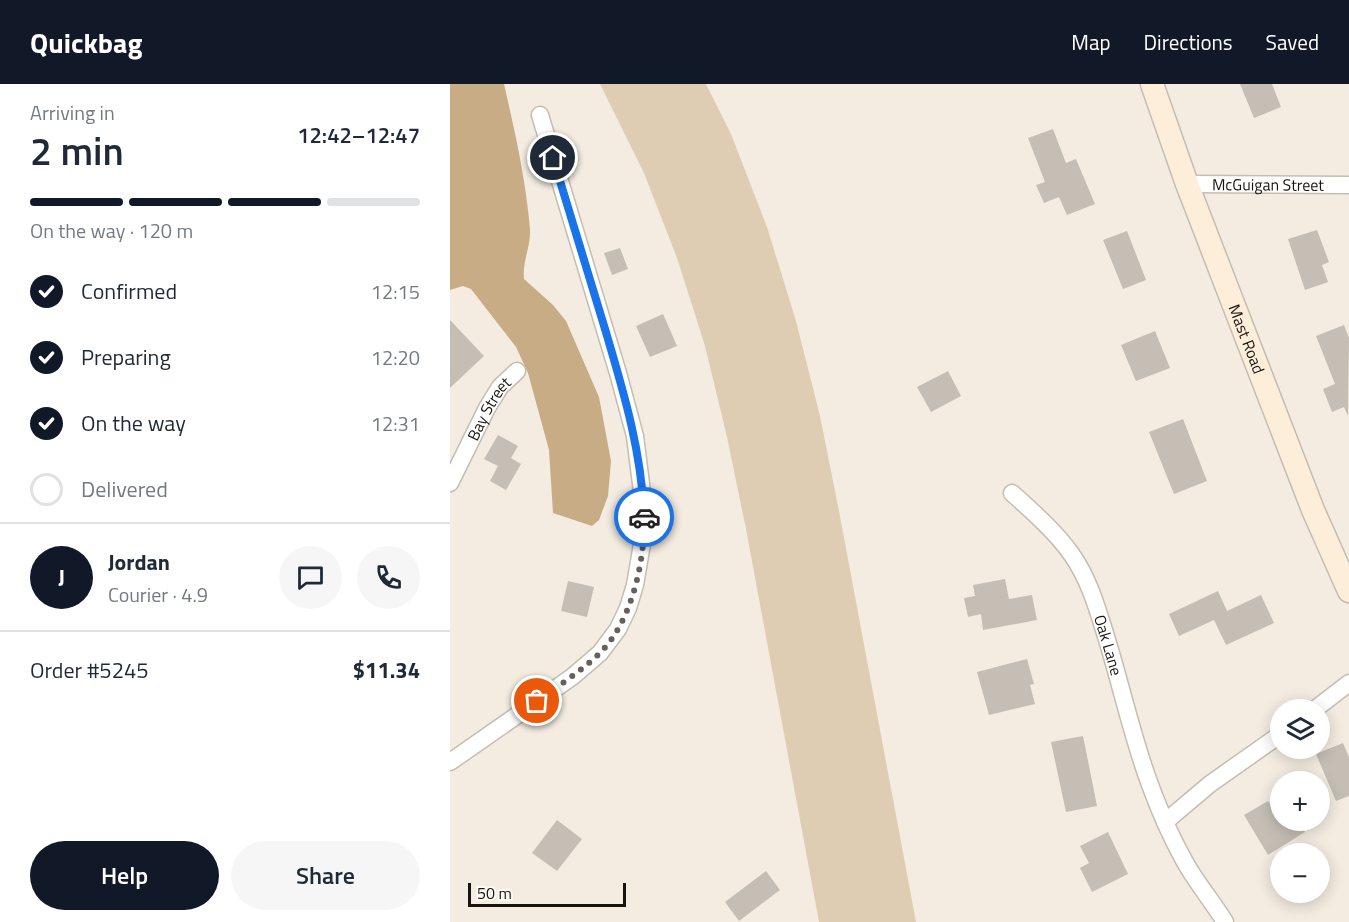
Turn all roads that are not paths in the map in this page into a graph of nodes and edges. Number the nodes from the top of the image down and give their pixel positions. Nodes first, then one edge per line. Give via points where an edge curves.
1 (1152, 84) edge
2 (540, 115) dead end
3 (1186, 184) junction
4 (1349, 184) edge
5 (517, 370) dead end
6 (450, 483) edge
7 (1012, 493) dead end
8 (1349, 591) edge
9 (1349, 683) edge
10 (1328, 699) edge
11 (1270, 742) edge
12 (450, 762) edge
13 (1165, 822) junction
14 (1225, 922) edge

1 - 3 main road, Mast Road
2 - 12 street via 635,436 644,532 628,608 600,653
3 - 4 street, McGuigan Street
3 - 8 main road, Mast Road via 1313,510
5 - 6 street, Bay Street via 487,408
7 - 13 street, Oak Lane via 1059,539 1083,573 1118,674 1136,745
9 - 10 street
11 - 13 street
13 - 14 street, Oak Lane via 1189,868

